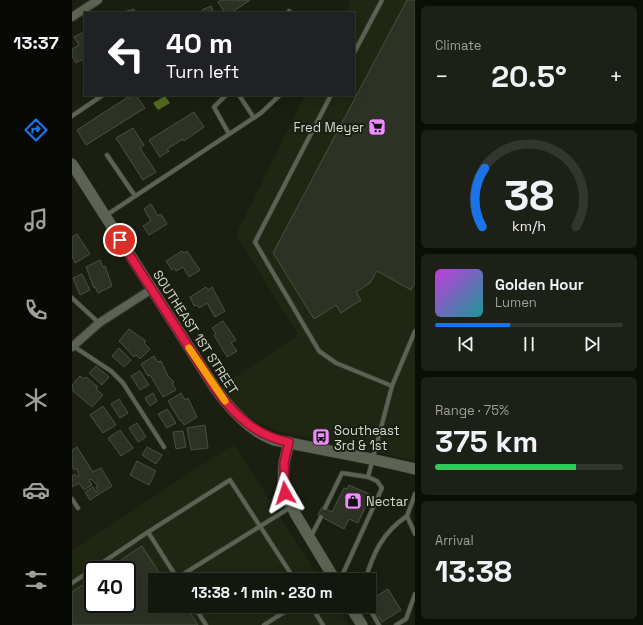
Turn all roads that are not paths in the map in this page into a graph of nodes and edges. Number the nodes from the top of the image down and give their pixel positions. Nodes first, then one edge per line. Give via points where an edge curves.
1 (98, 0) edge
2 (382, 0) edge
3 (72, 17) edge
4 (355, 51) edge
5 (102, 96) edge
6 (225, 96) edge
7 (240, 96) edge
8 (279, 96) edge
9 (330, 96) edge
10 (72, 116) edge
11 (254, 118) junction
12 (229, 134) junction
13 (107, 155) dead end
14 (72, 164) edge
15 (135, 196) junction
16 (105, 216) junction
17 (152, 289) junction
18 (72, 298) edge
19 (99, 323) junction
20 (415, 331) edge
21 (72, 346) edge
22 (392, 386) junction
23 (289, 442) junction
24 (164, 447) dead end
25 (372, 459) junction
26 (415, 469) edge
27 (368, 477) junction
28 (415, 494) edge
29 (72, 499) edge
30 (291, 507) junction
31 (78, 508) dead end
32 (325, 508) dead end
33 (408, 516) junction
34 (321, 517) dead end
35 (261, 525) junction
36 (148, 532) junction
37 (415, 534) edge
38 (310, 538) junction
39 (173, 573) edge
40 (186, 573) edge
41 (291, 573) edge
42 (331, 573) edge
43 (343, 573) edge
44 (368, 573) edge
45 (72, 583) edge
46 (415, 594) edge
47 (198, 613) edge
48 (283, 613) edge
49 (315, 613) edge
50 (354, 613) edge
51 (372, 613) edge
52 (206, 625) edge
53 (264, 625) edge
54 (323, 625) edge
55 (362, 625) edge
56 (379, 625) edge
57 (396, 625) edge

1 - 3 street
2 - 4 lane
5 - 10 lane
6 - 12 lane via 214,107
7 - 11 lane
8 - 11 lane
9 - 22 lane via 255,242 319,351 336,363
11 - 12 lane
12 - 15 lane
13 - 15 lane
14 - 16 street, SOUTHEAST 1ST STREET
15 - 16 lane
16 - 17 street, SOUTHEAST 1ST STREET
17 - 19 street
17 - 23 street, SOUTHEAST 1ST STREET via 228,406 259,433 274,440
18 - 19 lane
19 - 21 street
20 - 22 lane
21 - 24 lane via 111,371 123,383
22 - 25 lane
23 - 25 street, SOUTHEAST 1ST STREET
23 - 30 street via 284,463 283,485
25 - 26 street, SOUTHEAST 1ST STREET
25 - 27 lane
27 - 32 lane via 342,473
27 - 43 lane via 377,481 382,488
28 - 33 lane
29 - 31 lane
30 - 35 lane
30 - 38 street
33 - 37 lane
33 - 44 lane via 386,534 376,550
34 - 38 lane
35 - 36 lane via 230,480
35 - 40 lane
35 - 41 lane
36 - 39 lane
36 - 45 lane
38 - 42 street
46 - 57 lane via 406,619
47 - 52 lane
48 - 53 lane
49 - 54 lane
50 - 55 street
51 - 56 lane

